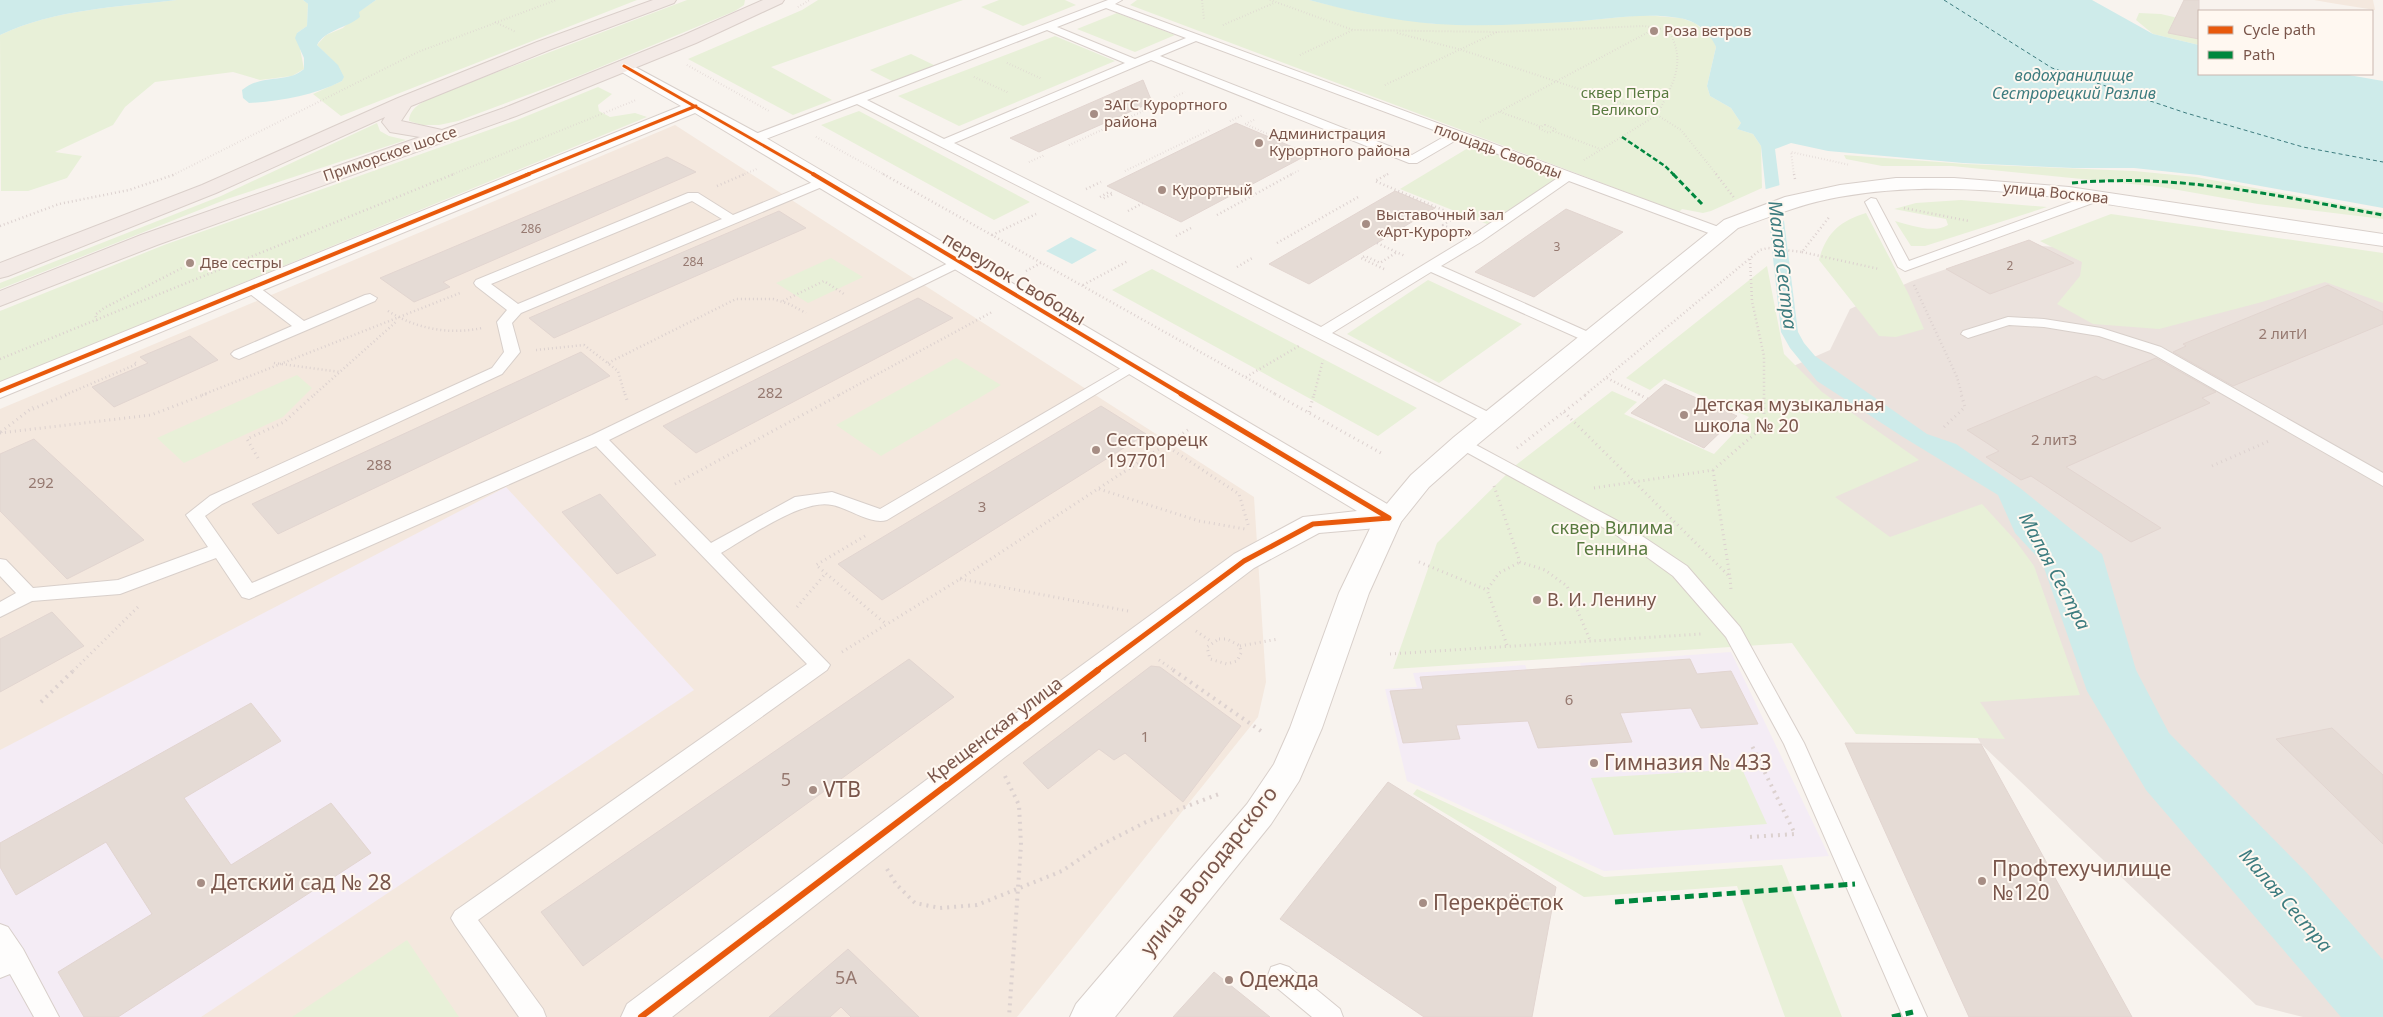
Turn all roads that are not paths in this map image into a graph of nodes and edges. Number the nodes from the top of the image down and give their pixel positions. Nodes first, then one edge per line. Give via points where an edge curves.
1 (668, 0) edge
2 (776, 0) edge
3 (1113, 3) edge
4 (758, 4) edge
5 (1048, 27) junction
6 (1194, 38) junction
7 (1150, 56) junction
8 (1135, 63) junction
9 (624, 66) junction
10 (858, 100) junction
11 (404, 102) junction
12 (696, 106) junction
13 (444, 136) junction
14 (1456, 136) junction
15 (754, 139) junction
16 (944, 143) junction
17 (1568, 176) junction
18 (825, 181) junction
19 (2096, 197) junction
20 (1871, 202) road end
21 (1735, 218) junction
22 (732, 220) junction
23 (2383, 240) edge
24 (959, 262) junction
25 (1429, 266) junction
26 (0, 272) edge
27 (251, 288) junction
28 (370, 298) road end
29 (0, 299) edge
30 (516, 310) junction
31 (302, 327) junction
32 (1968, 334) dead end
33 (1325, 335) junction
34 (1590, 338) junction
35 (239, 354) road end
36 (1134, 367) junction
37 (0, 391) edge
38 (1490, 420) junction
39 (598, 439) junction
40 (1463, 443) junction
41 (2383, 480) edge
42 (1389, 518) junction
43 (220, 550) junction
44 (708, 552) junction
45 (0, 565) edge
46 (29, 595) junction
47 (0, 610) edge
48 (0, 935) edge
49 (7, 962) edge
50 (1280, 975) dead end
51 (47, 1017) edge
52 (534, 1017) edge
53 (641, 1017) edge
54 (1090, 1017) edge
55 (1331, 1017) edge
56 (1915, 1017) edge

1 - 11 highway
2 - 4 highway, Приморское шоссе
3 - 5 lane
3 - 6 lane, площадь Свободы
4 - 9 highway, Приморское шоссе
5 - 8 lane
5 - 10 lane
6 - 7 lane
6 - 14 lane, площадь Свободы
7 - 8 lane
7 - 14 lane via 1413,160
8 - 16 lane
9 - 12 street, переулок Свободы
9 - 13 highway, Приморское шоссе
10 - 15 lane
10 - 16 lane
11 - 13 highway via 391,122 397,128
11 - 26 highway via 209,189
12 - 15 street, переулок Свободы
12 - 27 street
13 - 29 highway, Приморское шоссе via 149,240
14 - 17 lane, площадь Свободы
15 - 18 street, переулок Свободы
16 - 33 lane
17 - 21 lane, площадь Свободы
17 - 25 lane via 1476,239
18 - 22 lane
18 - 24 street, переулок Свободы
19 - 20 lane via 1905,267
19 - 21 street, улица Воскова via 1943,184 1853,188 1794,192
19 - 23 street, улица Воскова
21 - 34 street
22 - 30 lane
22 - 30 lane via 693,196 481,284
24 - 36 street, переулок Свободы
24 - 39 lane
25 - 33 lane
25 - 34 lane
27 - 31 lane
27 - 37 street via 125,350
28 - 31 lane
30 - 43 lane via 504,322 512,352 498,371 216,500 195,515
31 - 35 lane
32 - 41 lane via 2008,321 2044,323 2101,332 2156,350
33 - 38 lane
34 - 38 street
36 - 42 street, переулок Свободы
36 - 44 lane via 881,516 832,498 795,503
38 - 40 street
39 - 43 lane via 250,592
39 - 44 lane
40 - 42 street via 1420,481
40 - 56 lane via 1494,472 1556,495 1622,530 1680,571 1733,632 1794,743
42 - 53 street, Крещенская улица via 1313,524 1244,561
42 - 54 street, улица Володарского via 1354,593 1306,728 1287,771 1259,814
43 - 46 lane via 120,587
44 - 52 lane via 820,665 463,918
45 - 46 lane
46 - 47 lane
48 - 49 lane
49 - 51 lane
50 - 55 lane

